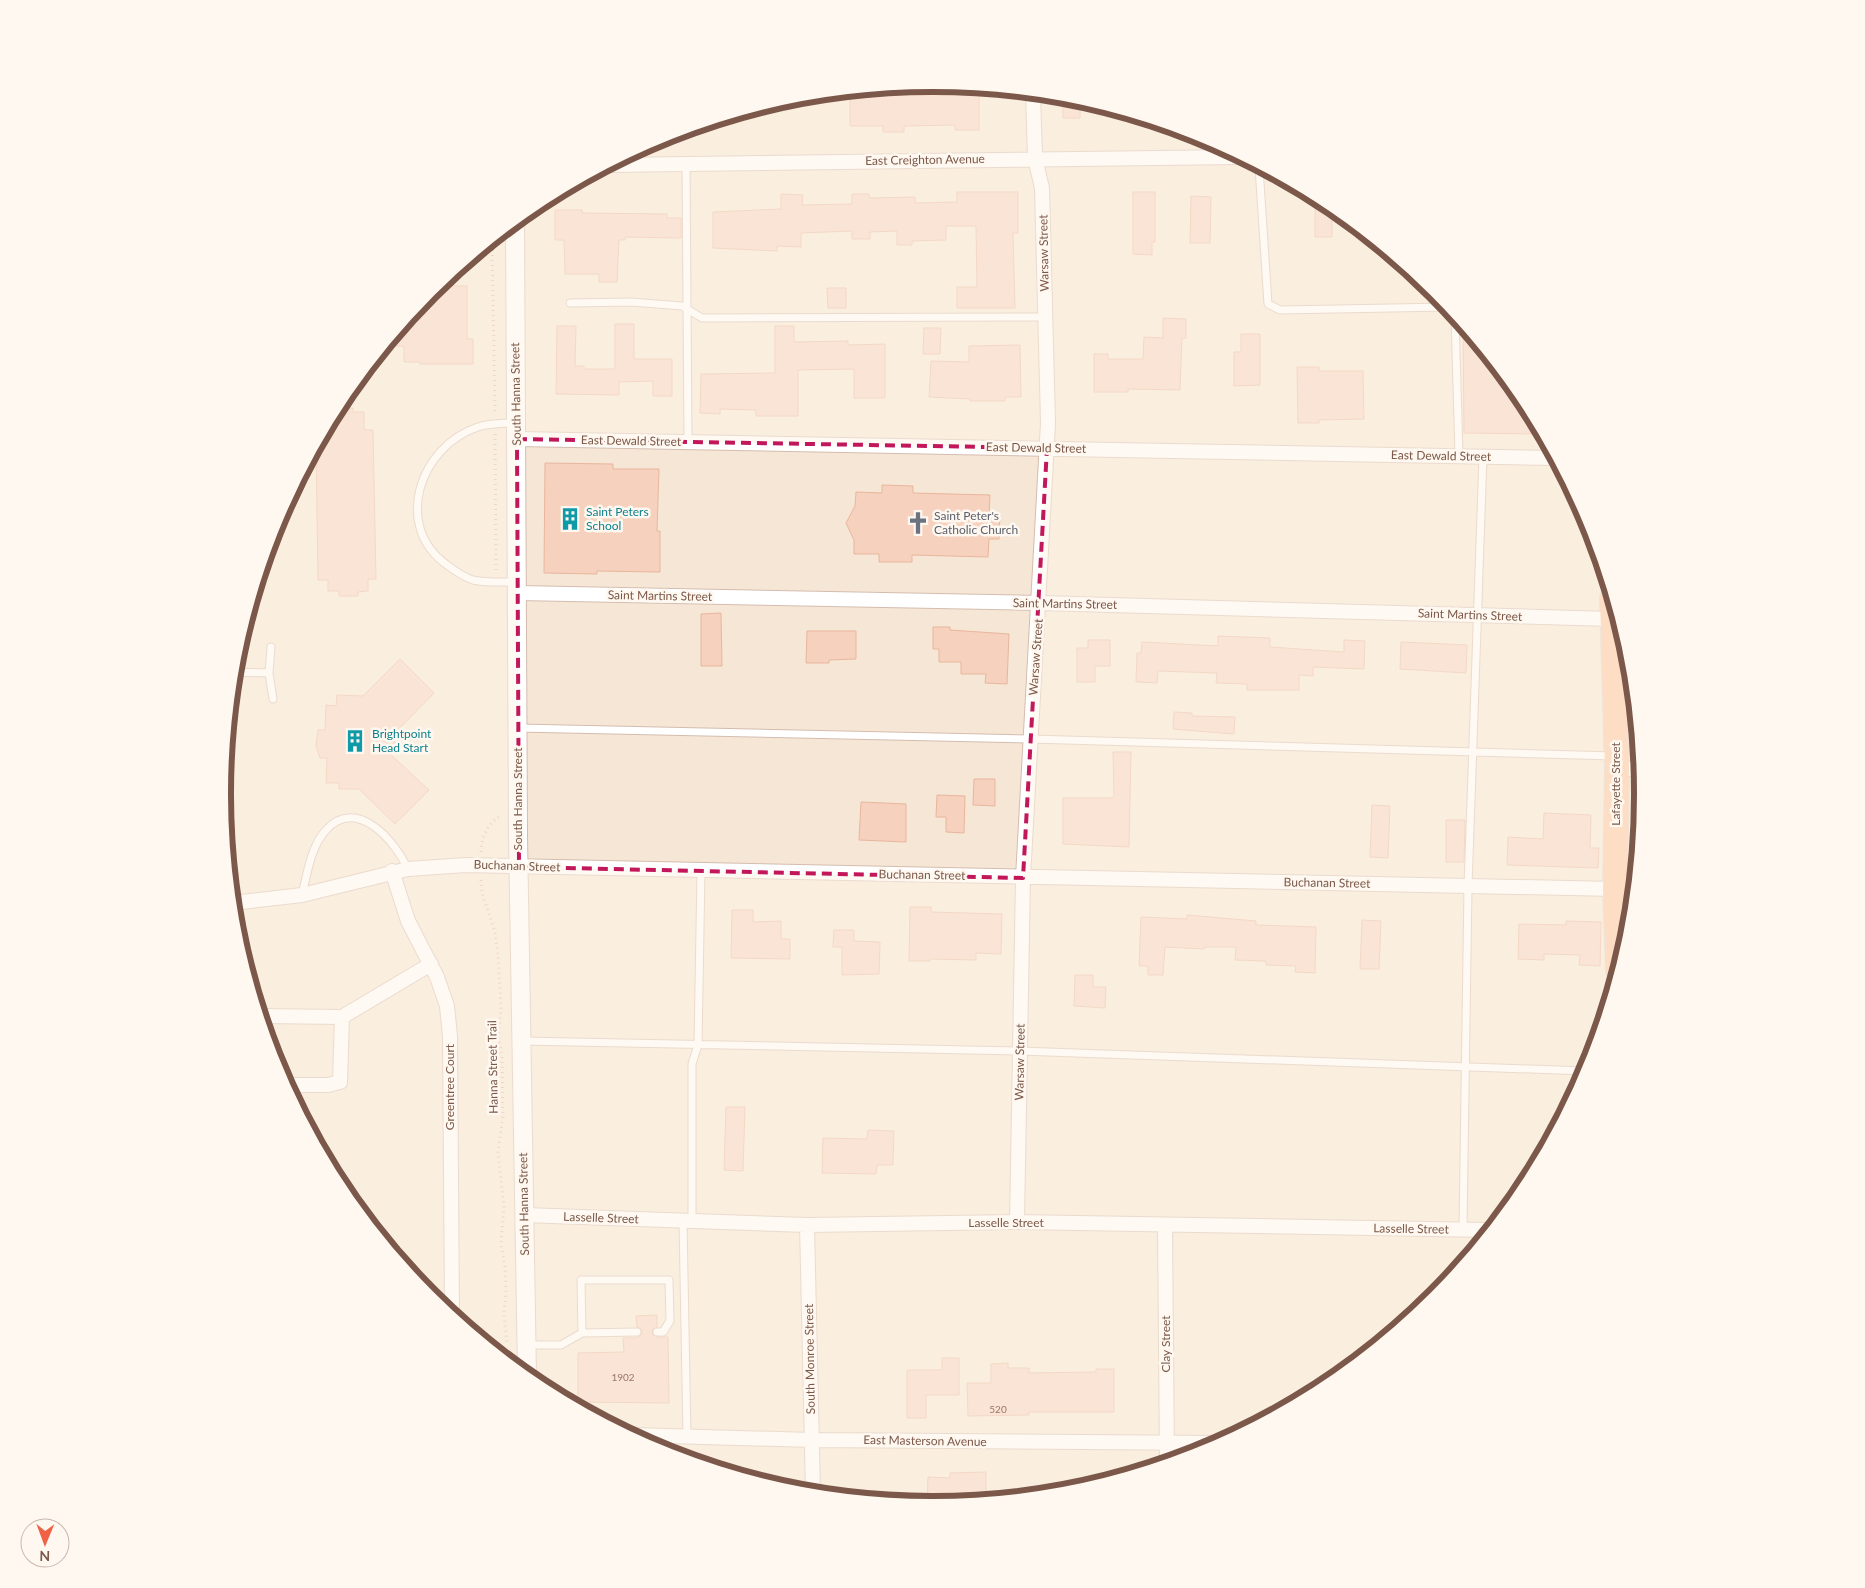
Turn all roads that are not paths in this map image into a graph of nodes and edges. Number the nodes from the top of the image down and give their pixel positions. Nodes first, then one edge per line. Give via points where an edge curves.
1 (1033, 100) edge
2 (1225, 157) edge
3 (1035, 158) junction
4 (686, 164) junction
5 (622, 165) edge
6 (1259, 174) edge
7 (514, 231) edge
8 (570, 304) dead end
9 (1438, 307) edge
10 (687, 309) junction
11 (1046, 318) junction
12 (1455, 326) edge
13 (517, 431) junction
14 (688, 442) junction
15 (1047, 448) junction
16 (1459, 456) junction
17 (1483, 457) junction
18 (1548, 458) edge
19 (518, 588) junction
20 (1040, 603) junction
21 (1609, 609) edge
22 (1479, 616) junction
23 (1612, 622) edge
24 (271, 647) dead end
25 (242, 672) edge
26 (269, 672) junction
27 (274, 698) dead end
28 (518, 728) junction
29 (1031, 738) junction
30 (1472, 752) junction
31 (1616, 762) junction
32 (1633, 767) edge
33 (518, 867) junction
34 (408, 869) junction
35 (392, 871) junction
36 (702, 871) junction
37 (1023, 878) junction
38 (1468, 886) junction
39 (1615, 889) junction
40 (302, 895) junction
41 (240, 902) edge
42 (1617, 947) edge
43 (431, 964) junction
44 (267, 1016) edge
45 (342, 1016) junction
46 (521, 1041) junction
47 (698, 1045) junction
48 (1020, 1051) junction
49 (1467, 1067) junction
50 (1577, 1071) edge
51 (294, 1084) edge
52 (524, 1214) junction
53 (688, 1221) junction
54 (1017, 1222) junction
55 (807, 1225) junction
56 (1165, 1226) junction
57 (1463, 1229) junction
58 (1480, 1232) edge
59 (452, 1305) edge
60 (637, 1332) dead end
61 (657, 1332) dead end
62 (582, 1333) junction
63 (526, 1345) junction
64 (527, 1366) edge
65 (650, 1436) edge
66 (687, 1437) junction
67 (812, 1440) junction
68 (1197, 1443) edge
69 (1166, 1444) junction
70 (1167, 1455) edge
71 (813, 1485) edge

1 - 3 street, Warsaw Street
2 - 3 street, East Creighton Avenue
3 - 4 street, East Creighton Avenue
3 - 11 street, Warsaw Street via 1042,188
4 - 5 street, East Creighton Avenue
4 - 10 lane
6 - 9 lane via 1268,304 1280,310
7 - 13 street, South Hanna Street
8 - 10 lane via 631,302
10 - 11 lane via 702,318
10 - 14 lane
11 - 15 street, Warsaw Street
12 - 16 lane
13 - 14 street, East Dewald Street
13 - 19 street, South Hanna Street
13 - 19 lane via 478,427 458,437 433,458 420,486 418,520 421,534 432,551 459,574 472,580
14 - 15 street, East Dewald Street
15 - 16 street, East Dewald Street
15 - 20 street, Warsaw Street
16 - 17 street, East Dewald Street
17 - 18 street, East Dewald Street
17 - 22 lane
19 - 20 street, Saint Martins Street
19 - 28 street, South Hanna Street
20 - 22 street, Saint Martins Street
20 - 29 street, Warsaw Street
21 - 22 street, Saint Martins Street
22 - 30 lane
23 - 31 highway, Lafayette Street
24 - 26 lane
25 - 26 lane
26 - 27 lane
28 - 29 lane
28 - 33 street, South Hanna Street
29 - 30 lane
29 - 37 street, Warsaw Street
30 - 31 lane
30 - 38 lane
31 - 32 street
31 - 39 highway, Lafayette Street
33 - 34 street, Buchanan Street via 481,865
33 - 36 street, Buchanan Street
33 - 46 street, South Hanna Street
34 - 35 street, Buchanan Street
34 - 40 lane via 400,852 377,827 347,818 336,821 325,830 316,847
35 - 40 street, Buchanan Street
35 - 43 street, Greentree Court via 408,921
36 - 37 street, Buchanan Street
36 - 47 lane
37 - 38 street, Buchanan Street
37 - 48 street, Warsaw Street
38 - 39 street, Buchanan Street
38 - 49 lane
39 - 42 highway, Lafayette Street
40 - 41 street, Buchanan Street
43 - 45 street
43 - 59 street, Greentree Court via 446,1006 450,1036
44 - 45 street
45 - 51 street via 340,1082
46 - 47 lane
46 - 52 street, South Hanna Street
47 - 48 lane
47 - 53 lane via 692,1064
48 - 49 lane
48 - 54 street, Warsaw Street
49 - 50 lane
49 - 57 lane
52 - 53 street, Lasselle Street
52 - 63 street, South Hanna Street
53 - 55 street, Lasselle Street
53 - 66 lane
54 - 55 street, Lasselle Street
54 - 56 street, Lasselle Street
55 - 67 street, South Monroe Street
56 - 57 street, Lasselle Street
56 - 69 street, Clay Street
57 - 58 street, Lasselle Street
60 - 62 lane
61 - 62 lane via 663,1332 670,1321 669,1280 581,1280
62 - 63 lane via 560,1345
63 - 64 street, South Hanna Street
65 - 66 street, East Masterson Avenue
66 - 67 street, East Masterson Avenue
67 - 69 street, East Masterson Avenue
67 - 71 street, South Monroe Street
68 - 69 street, East Masterson Avenue
69 - 70 street, Clay Street

